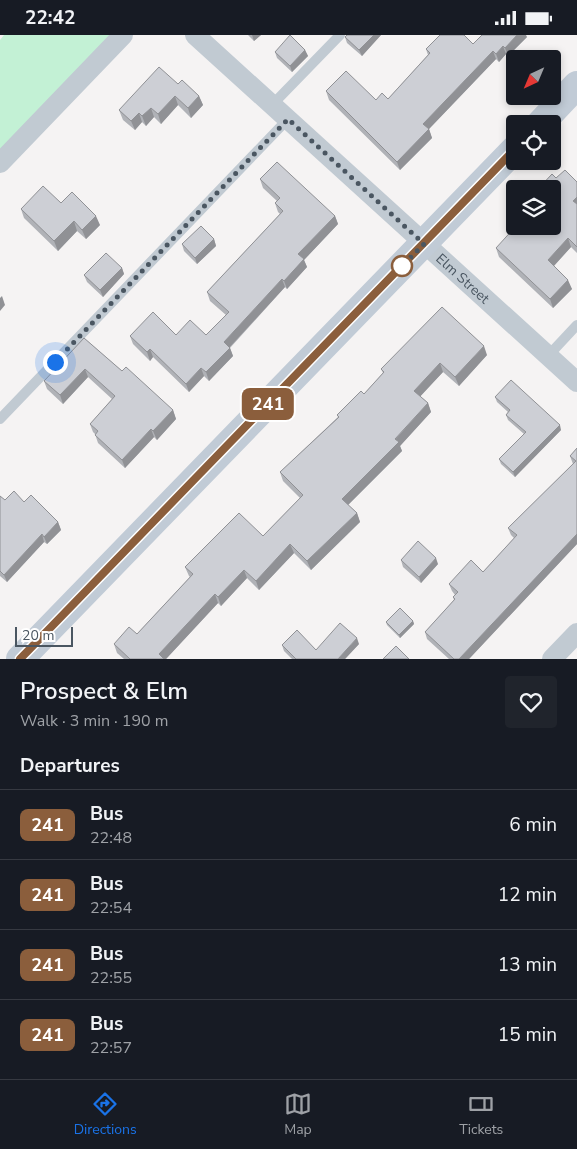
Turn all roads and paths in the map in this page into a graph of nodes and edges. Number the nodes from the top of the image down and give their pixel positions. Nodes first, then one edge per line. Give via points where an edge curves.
1 (123, 35) edge
2 (195, 35) edge
3 (340, 35) edge
4 (577, 85) edge
5 (272, 105) junction
6 (549, 115) edge
7 (288, 119) junction
8 (506, 158) edge
9 (0, 163) edge
10 (424, 244) junction
11 (577, 325) edge
12 (548, 356) junction
13 (577, 382) edge
14 (0, 419) edge
15 (577, 633) edge
16 (20, 659) edge
17 (552, 659) edge

1 - 9 street
2 - 5 street, Elm Street
3 - 5 lane
4 - 6 street
5 - 7 street, Elm Street
7 - 10 street, Elm Street
7 - 14 lane
8 - 10 street
10 - 12 street, Elm Street
10 - 16 street
11 - 12 lane
12 - 13 street, Elm Street
15 - 17 street

